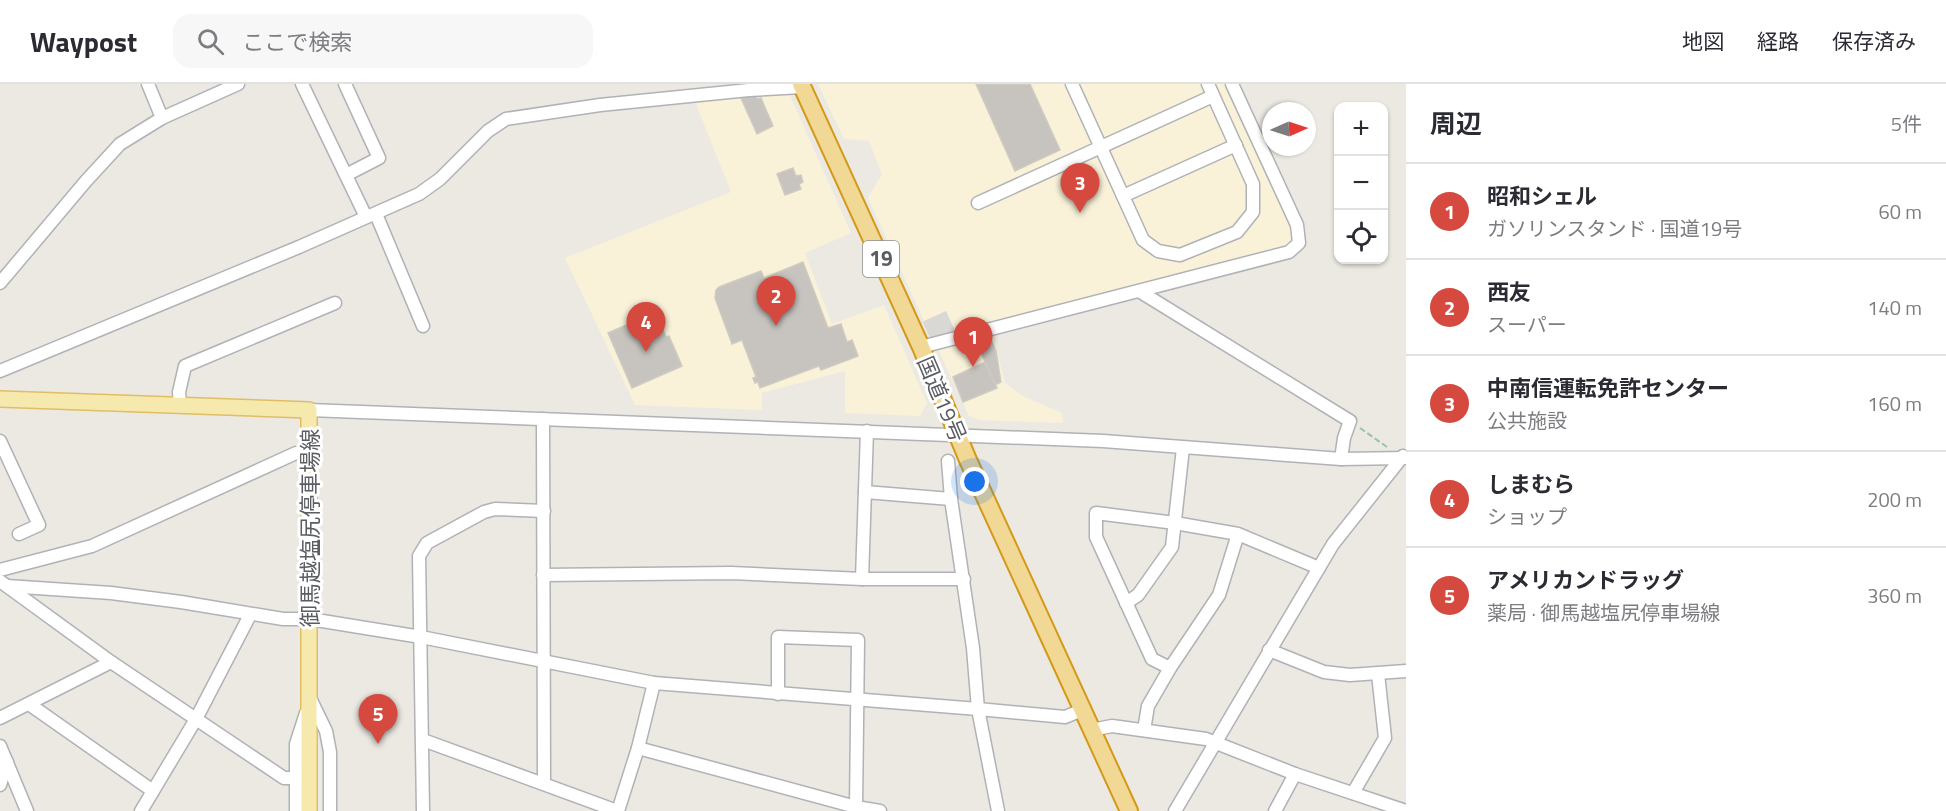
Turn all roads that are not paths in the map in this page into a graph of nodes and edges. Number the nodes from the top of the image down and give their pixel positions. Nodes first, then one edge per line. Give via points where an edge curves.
1 (148, 84) edge
2 (238, 84) edge
3 (302, 84) edge
4 (345, 84) edge
5 (1073, 84) edge
6 (1208, 84) edge
7 (1232, 84) edge
8 (801, 85) edge
9 (1214, 96) junction
10 (162, 118) junction
11 (1236, 145) junction
12 (1101, 146) junction
13 (346, 175) junction
14 (1123, 196) junction
15 (978, 203) dead end
16 (371, 216) junction
17 (0, 283) edge
18 (1139, 291) junction
19 (335, 303) dead end
20 (423, 326) dead end
21 (921, 347) junction
22 (0, 371) edge
23 (0, 399) edge
24 (180, 406) junction
25 (309, 410) junction
26 (543, 419) junction
27 (867, 431) junction
28 (958, 435) junction
29 (0, 441) edge
30 (1183, 448) junction
31 (296, 453) dead end
32 (1404, 456) edge
33 (1341, 459) junction
34 (948, 461) dead end
35 (865, 492) junction
36 (951, 499) junction
37 (544, 511) junction
38 (1175, 523) junction
39 (19, 534) dead end
40 (1238, 534) junction
41 (1319, 568) junction
42 (0, 570) edge
43 (543, 575) junction
44 (862, 579) junction
45 (964, 579) junction
46 (4, 584) edge
47 (1126, 603) junction
48 (250, 615) junction
49 (310, 619) junction
50 (421, 637) junction
51 (1269, 650) junction
52 (111, 662) junction
53 (544, 662) junction
54 (1170, 668) junction
55 (1406, 671) edge
56 (1378, 674) junction
57 (654, 683) junction
58 (778, 694) junction
59 (310, 698) junction
60 (858, 700) junction
61 (29, 704) junction
62 (978, 708) junction
63 (1082, 710) junction
64 (0, 718) edge
65 (196, 719) junction
66 (1091, 730) junction
67 (1144, 730) junction
68 (423, 741) junction
69 (1216, 743) junction
70 (0, 746) edge
71 (638, 748) junction
72 (4, 762) edge
73 (1295, 774) junction
74 (295, 778) junction
75 (544, 783) junction
76 (0, 784) edge
77 (153, 791) junction
78 (1353, 793) junction
79 (855, 809) edge
80 (27, 811) edge
81 (141, 811) edge
82 (296, 811) edge
83 (309, 811) edge
84 (330, 811) edge
85 (423, 811) edge
86 (618, 811) edge
87 (880, 811) edge
88 (998, 811) edge
89 (1129, 811) edge
90 (1175, 811) edge
91 (1275, 811) edge
92 (1406, 811) edge

1 - 10 street
2 - 10 street
3 - 13 street
4 - 13 street via 379,158
5 - 12 street
6 - 9 street
7 - 18 street via 1297,225 1299,243 1289,252
8 - 16 street via 600,105 506,119 488,131 440,179 419,194
8 - 21 highway, 国道19号 / 19
9 - 11 street
9 - 12 street
10 - 17 street via 120,144
11 - 14 street
11 - 14 street via 1253,184 1254,198 1253,212 1237,232 1180,255 1158,251 1143,240
12 - 14 street
12 - 15 street
13 - 16 street
16 - 20 street
16 - 22 street
18 - 21 street
18 - 33 street via 1350,422
19 - 24 street via 185,366
21 - 28 highway, 国道19号 / 19
23 - 24 main road, 御馬越塩尻停車場線
24 - 25 main road, 御馬越塩尻停車場線
25 - 26 street
25 - 49 main road, 御馬越塩尻停車場線
26 - 27 street
26 - 37 street
27 - 28 street
27 - 35 street
28 - 30 street
28 - 63 highway, 国道19号 / 19
29 - 39 street via 39,525
30 - 33 street
30 - 38 street
31 - 42 street via 92,546
32 - 33 street
32 - 41 street via 1333,544
34 - 36 street
35 - 36 street
35 - 44 street
36 - 45 street
37 - 43 street
37 - 50 street via 484,512 427,543 419,556
38 - 40 street
38 - 47 street via 1172,548 1138,595
38 - 47 street via 1096,513 1096,537
40 - 41 street
40 - 54 street via 1219,595
41 - 51 street
43 - 44 street via 732,573
43 - 53 street
44 - 45 street
45 - 62 street
46 - 48 street via 111,593
46 - 52 street
47 - 54 street via 1152,658
48 - 49 street
48 - 65 street
49 - 50 street
49 - 59 main road, 御馬越塩尻停車場線
50 - 53 street
50 - 68 street
51 - 56 street via 1324,672
51 - 69 street
52 - 61 street
52 - 65 street
53 - 57 street
53 - 75 street
54 - 67 street via 1148,706
55 - 56 street
56 - 78 street via 1385,738
57 - 58 street
57 - 71 street
58 - 60 street
58 - 60 street via 778,637 858,640
59 - 74 street via 296,744
59 - 83 main road, 御馬越塩尻停車場線
59 - 84 street via 326,731 330,753
60 - 62 street
60 - 79 street
61 - 64 street
61 - 77 street
62 - 63 street via 1065,717
62 - 88 street
63 - 66 highway, 国道19号 / 19
65 - 74 street via 284,778
65 - 77 street
66 - 67 street via 1112,726
66 - 89 highway, 国道19号 / 19
67 - 69 street
68 - 75 street
68 - 85 street
69 - 73 street
69 - 90 street
70 - 72 street
71 - 79 street
71 - 86 street
72 - 76 street
72 - 80 street
73 - 78 street
73 - 91 street
74 - 82 street
75 - 86 street
77 - 81 street
78 - 92 street
79 - 87 street

